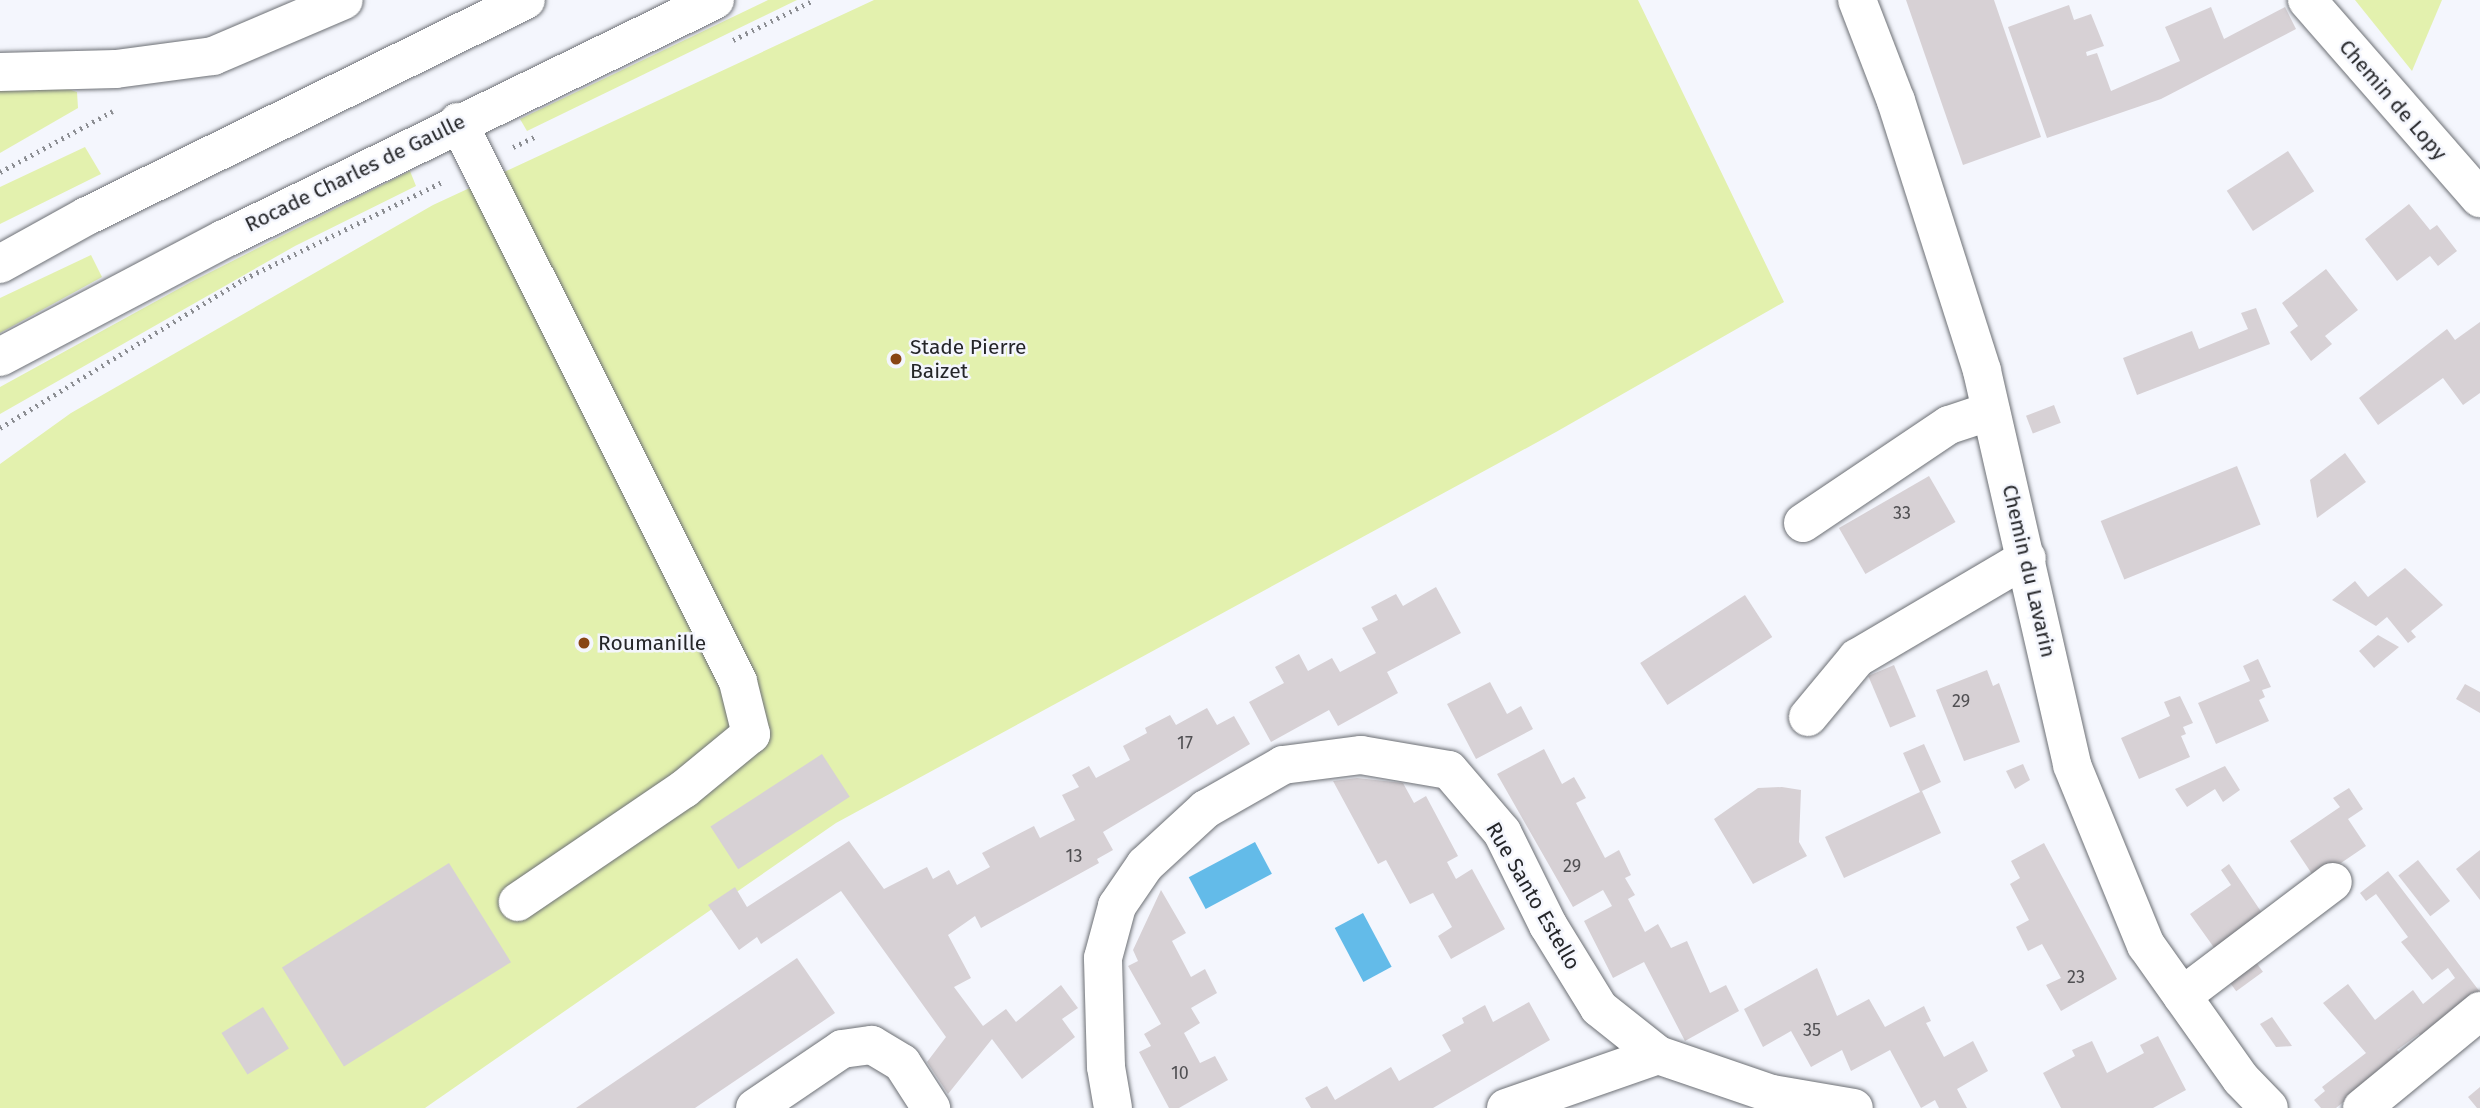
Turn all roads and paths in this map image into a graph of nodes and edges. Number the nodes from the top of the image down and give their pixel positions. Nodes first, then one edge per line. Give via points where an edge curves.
1 (344, 0) edge
2 (526, 0) edge
3 (715, 0) edge
4 (1857, 0) edge
5 (2307, 0) edge
6 (0, 72) edge
7 (122, 106) dead end
8 (458, 122) junction
9 (0, 172) edge
10 (2480, 198) edge
11 (0, 264) edge
12 (127, 348) dead end
13 (0, 357) edge
14 (1991, 411) junction
15 (0, 428) edge
16 (1803, 523) dead end
17 (2027, 558) junction
18 (1808, 717) dead end
19 (2333, 881) dead end
20 (518, 902) dead end
21 (2182, 996) junction
22 (2480, 1011) edge
23 (1658, 1055) junction
24 (1768, 1101) edge
25 (755, 1108) edge
26 (931, 1108) edge
27 (1113, 1108) edge
28 (1506, 1108) edge
29 (1854, 1108) edge
30 (2269, 1108) edge
31 (2362, 1108) edge

1 - 6 street via 213,56 116,69
2 - 11 street via 87,216
3 - 8 street, Rocade Charles de Gaulle
4 - 14 street, Chemin du Lavarin via 1896,101
5 - 10 street, Chemin de Lopy
7 - 9 path
8 - 13 street, Rocade Charles de Gaulle
8 - 20 street via 738,682 751,734 684,789
12 - 15 path
14 - 16 street via 1949,425
14 - 17 street, Chemin du Lavarin
17 - 18 street via 1857,658
17 - 21 street, Chemin du Lavarin via 2072,765 2146,945
19 - 21 street
21 - 30 street, Chemin du Lavarin via 2241,1079
22 - 31 street
23 - 24 street, Rue Santo Estello
23 - 27 street, Rue Santo Estello via 1599,1008 1548,925 1502,832 1449,770 1361,755 1283,765 1206,809 1145,865 1117,906 1103,958 1106,1067
23 - 28 street
24 - 29 street, Rue Santo Estello
25 - 26 street via 842,1049 872,1045 902,1063

